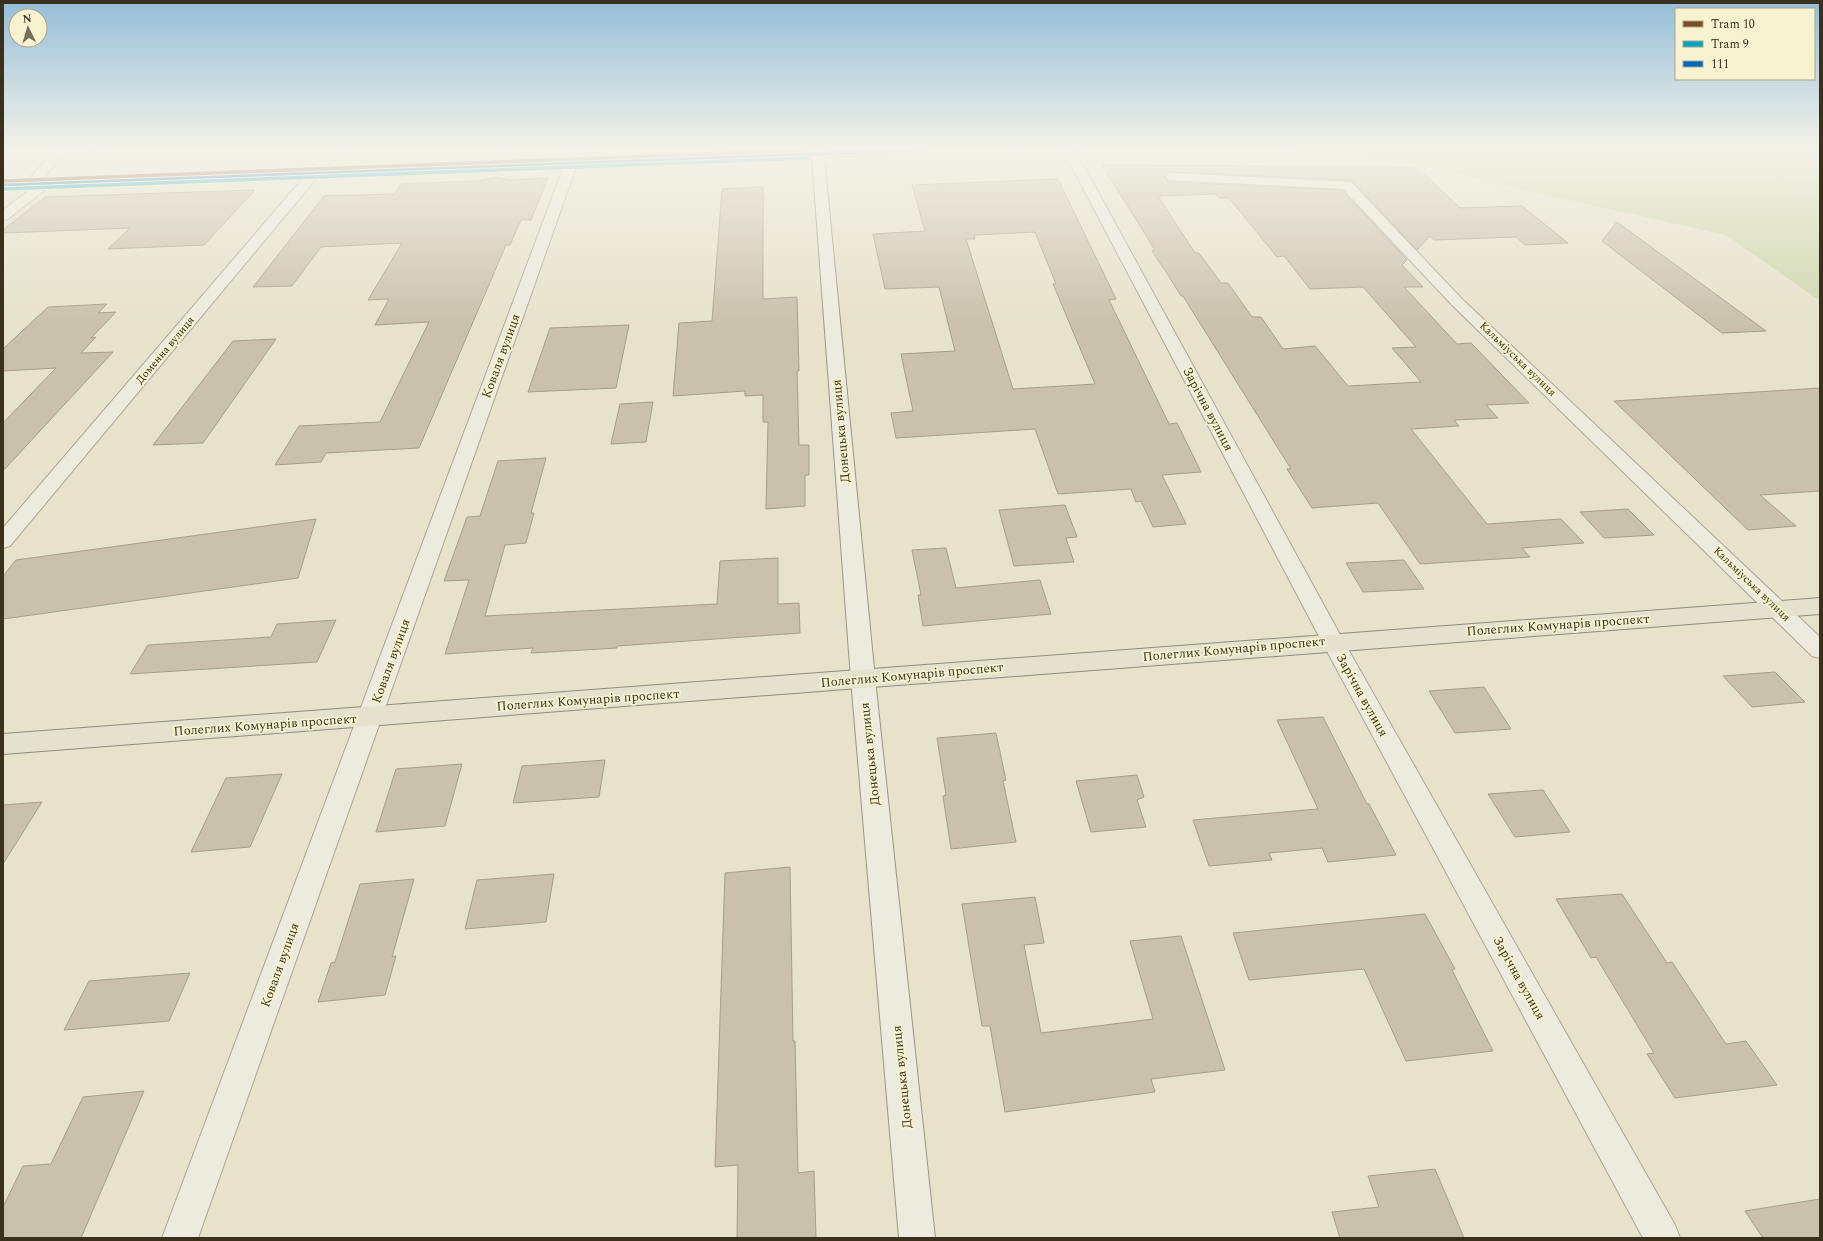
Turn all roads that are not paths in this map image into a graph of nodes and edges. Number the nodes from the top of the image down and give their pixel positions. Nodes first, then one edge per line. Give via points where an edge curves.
1 (12, 208) edge
2 (281, 208) edge
3 (554, 208) edge
4 (822, 208) edge
5 (1100, 208) edge
6 (1369, 208) edge
7 (3, 216) edge
8 (3, 541) edge
9 (1820, 606) edge
10 (1778, 608) junction
11 (1333, 642) junction
12 (1820, 650) edge
13 (863, 679) junction
14 (371, 717) junction
15 (3, 744) edge
16 (180, 1238) edge
17 (917, 1238) edge
18 (1662, 1238) edge

1 - 7 street
2 - 8 street, Доменна вулиця
3 - 14 street, Коваля вулиця
4 - 13 street, Донецька вулиця
5 - 11 street, Зарічна вулиця
6 - 10 street, Кальміуська вулиця via 1458,302
9 - 10 main road, Полеглих Комунарів проспект
10 - 11 main road, Полеглих Комунарів проспект
10 - 12 street, Кальміуська вулиця
11 - 13 main road, Полеглих Комунарів проспект
11 - 18 street, Зарічна вулиця
13 - 14 main road, Полеглих Комунарів проспект
13 - 17 street, Донецька вулиця
14 - 15 main road, Полеглих Комунарів проспект
14 - 16 street, Коваля вулиця

